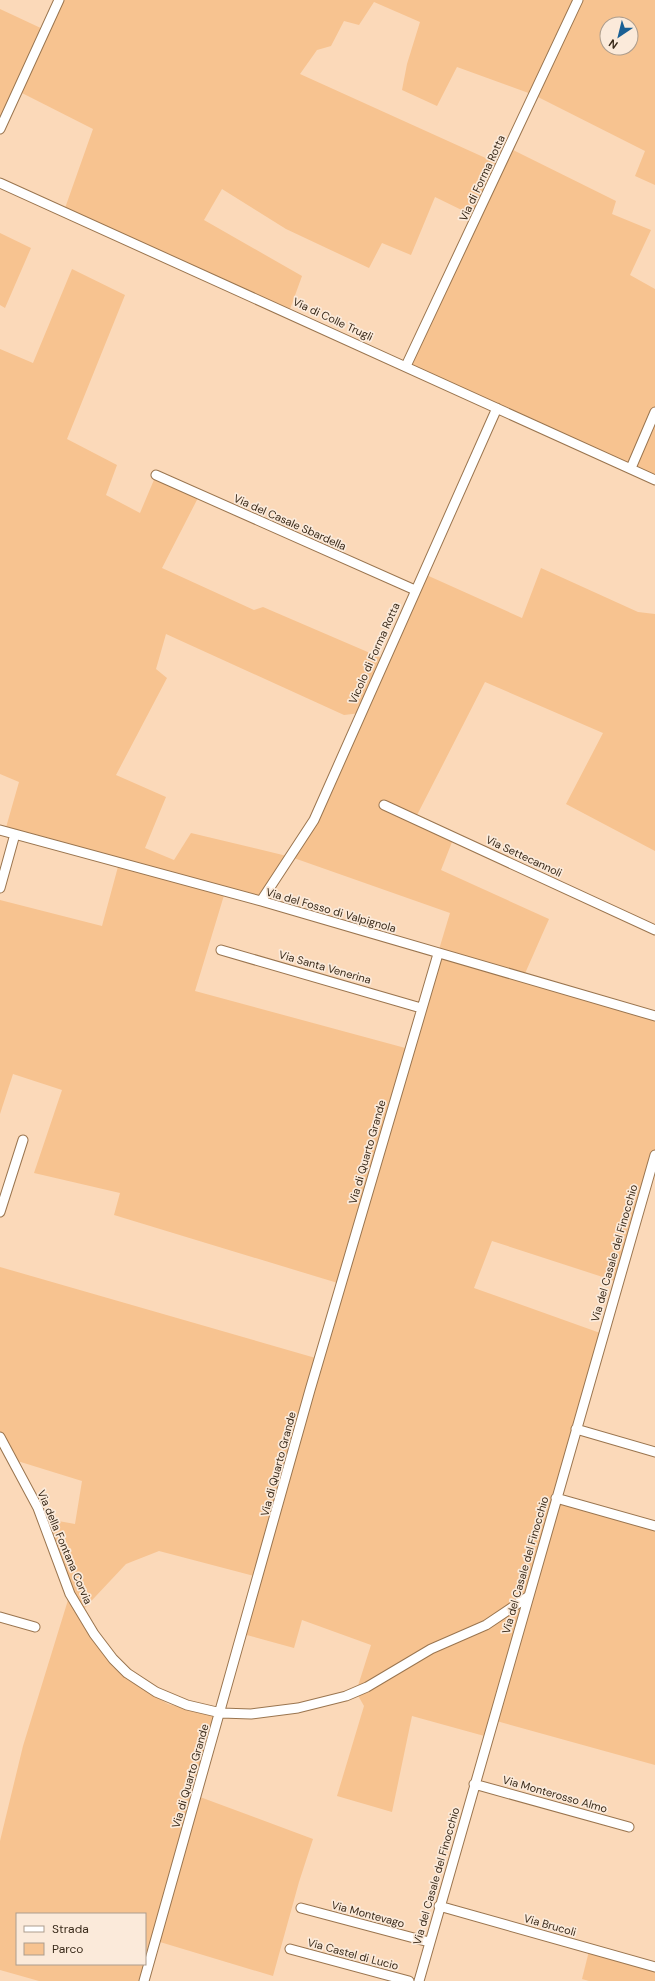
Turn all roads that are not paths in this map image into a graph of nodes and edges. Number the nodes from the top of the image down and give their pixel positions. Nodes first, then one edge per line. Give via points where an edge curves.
1 (58, 0) edge
2 (578, 0) edge
3 (0, 129) edge
4 (0, 183) edge
5 (406, 366) junction
6 (497, 408) junction
7 (655, 412) edge
8 (630, 468) junction
9 (156, 475) dead end
10 (655, 480) edge
11 (415, 590) junction
12 (384, 805) dead end
13 (0, 830) edge
14 (15, 834) junction
15 (0, 888) edge
16 (261, 901) junction
17 (655, 930) edge
18 (221, 950) dead end
19 (438, 954) junction
20 (422, 1008) junction
21 (655, 1016) edge
22 (24, 1140) dead end
23 (655, 1155) edge
24 (0, 1212) edge
25 (576, 1429) junction
26 (0, 1437) edge
27 (655, 1452) edge
28 (556, 1498) junction
29 (655, 1526) edge
30 (529, 1596) junction
31 (0, 1617) edge
32 (35, 1626) dead end
33 (221, 1713) junction
34 (474, 1784) junction
35 (629, 1827) dead end
36 (439, 1906) junction
37 (301, 1908) dead end
38 (429, 1942) junction
39 (290, 1949) dead end
40 (655, 1967) edge
41 (144, 1981) edge
42 (409, 1981) edge
43 (419, 1981) edge

1 - 3 street
2 - 5 street, Via di Forma Rotta
4 - 5 street, Via di Colle Trugli
5 - 6 street, Via di Colle Trugli
6 - 8 street, Via di Colle Trugli
6 - 11 street, Vicolo di Forma Rotta
7 - 8 street
8 - 10 street, Via di Colle Trugli
9 - 11 street, Via del Casale Sbardella
11 - 16 street, Vicolo di Forma Rotta via 314,820
12 - 17 street, Via Settecannoli
13 - 14 street, Via del Fosso di Valpignola
14 - 15 street
14 - 16 street, Via del Fosso di Valpignola
16 - 19 street, Via del Fosso di Valpignola
18 - 20 street, Via Santa Venerina
19 - 20 street, Via di Quarto Grande
19 - 21 street, Via del Fosso di Valpignola
20 - 33 street, Via di Quarto Grande via 310,1390
22 - 24 street
23 - 25 street, Via del Casale del Finocchio
25 - 27 street
25 - 28 street, Via del Casale del Finocchio
26 - 33 street, Via della Fontana Corvia via 36,1504 70,1594 107,1652 127,1673 156,1692 182,1704
28 - 29 street
28 - 30 street, Via del Casale del Finocchio
30 - 33 street, Via della Fontana Corvia via 484,1627 430,1649 367,1687 346,1696 285,1710 243,1714
30 - 34 street, Via del Casale del Finocchio
31 - 32 street
33 - 41 street, Via di Quarto Grande
34 - 35 street, Via Monterosso Almo
34 - 36 street, Via del Casale del Finocchio
36 - 38 street, Via del Casale del Finocchio
36 - 40 street, Via Brucoli
37 - 38 street, Via Montevago
38 - 43 street, Via del Casale del Finocchio
39 - 42 street, Via Castel di Lucio

